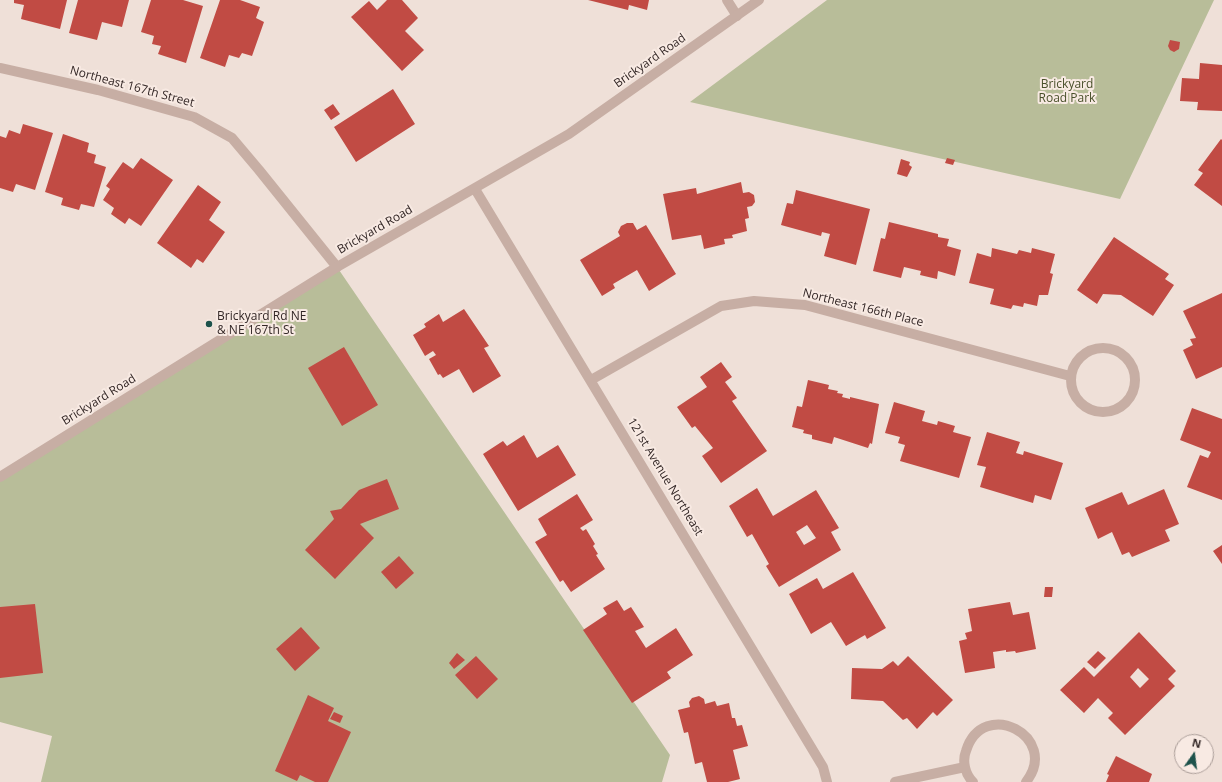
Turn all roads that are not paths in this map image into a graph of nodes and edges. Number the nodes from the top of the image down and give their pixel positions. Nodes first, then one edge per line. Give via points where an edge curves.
1 (727, 0) edge
2 (760, 0) edge
3 (738, 16) junction
4 (0, 68) edge
5 (475, 188) junction
6 (337, 267) junction
7 (1070, 376) junction
8 (592, 380) junction
9 (0, 477) edge
10 (965, 767) junction
11 (827, 782) edge
12 (895, 782) edge
13 (973, 782) edge
14 (1026, 782) edge

1 - 3 street
2 - 3 street, Brickyard Road
3 - 5 street, Brickyard Road via 569,134
4 - 6 street, Northeast 167th Street via 98,90 194,117 232,138
5 - 6 street, Brickyard Road
5 - 8 street, 121st Avenue Northeast
6 - 9 street, Brickyard Road
7 - 7 street via 1075,398 1093,411 1116,410 1132,395 1135,384 1132,367 1122,354 1112,349 1090,350 1080,356
7 - 8 street, Northeast 166th Place via 805,305 754,301 721,306
8 - 11 street, 121st Avenue Northeast via 823,768
10 - 12 street
10 - 13 street
10 - 14 street via 964,755 968,743 976,733 998,724 1010,726 1030,741 1034,752 1035,764

